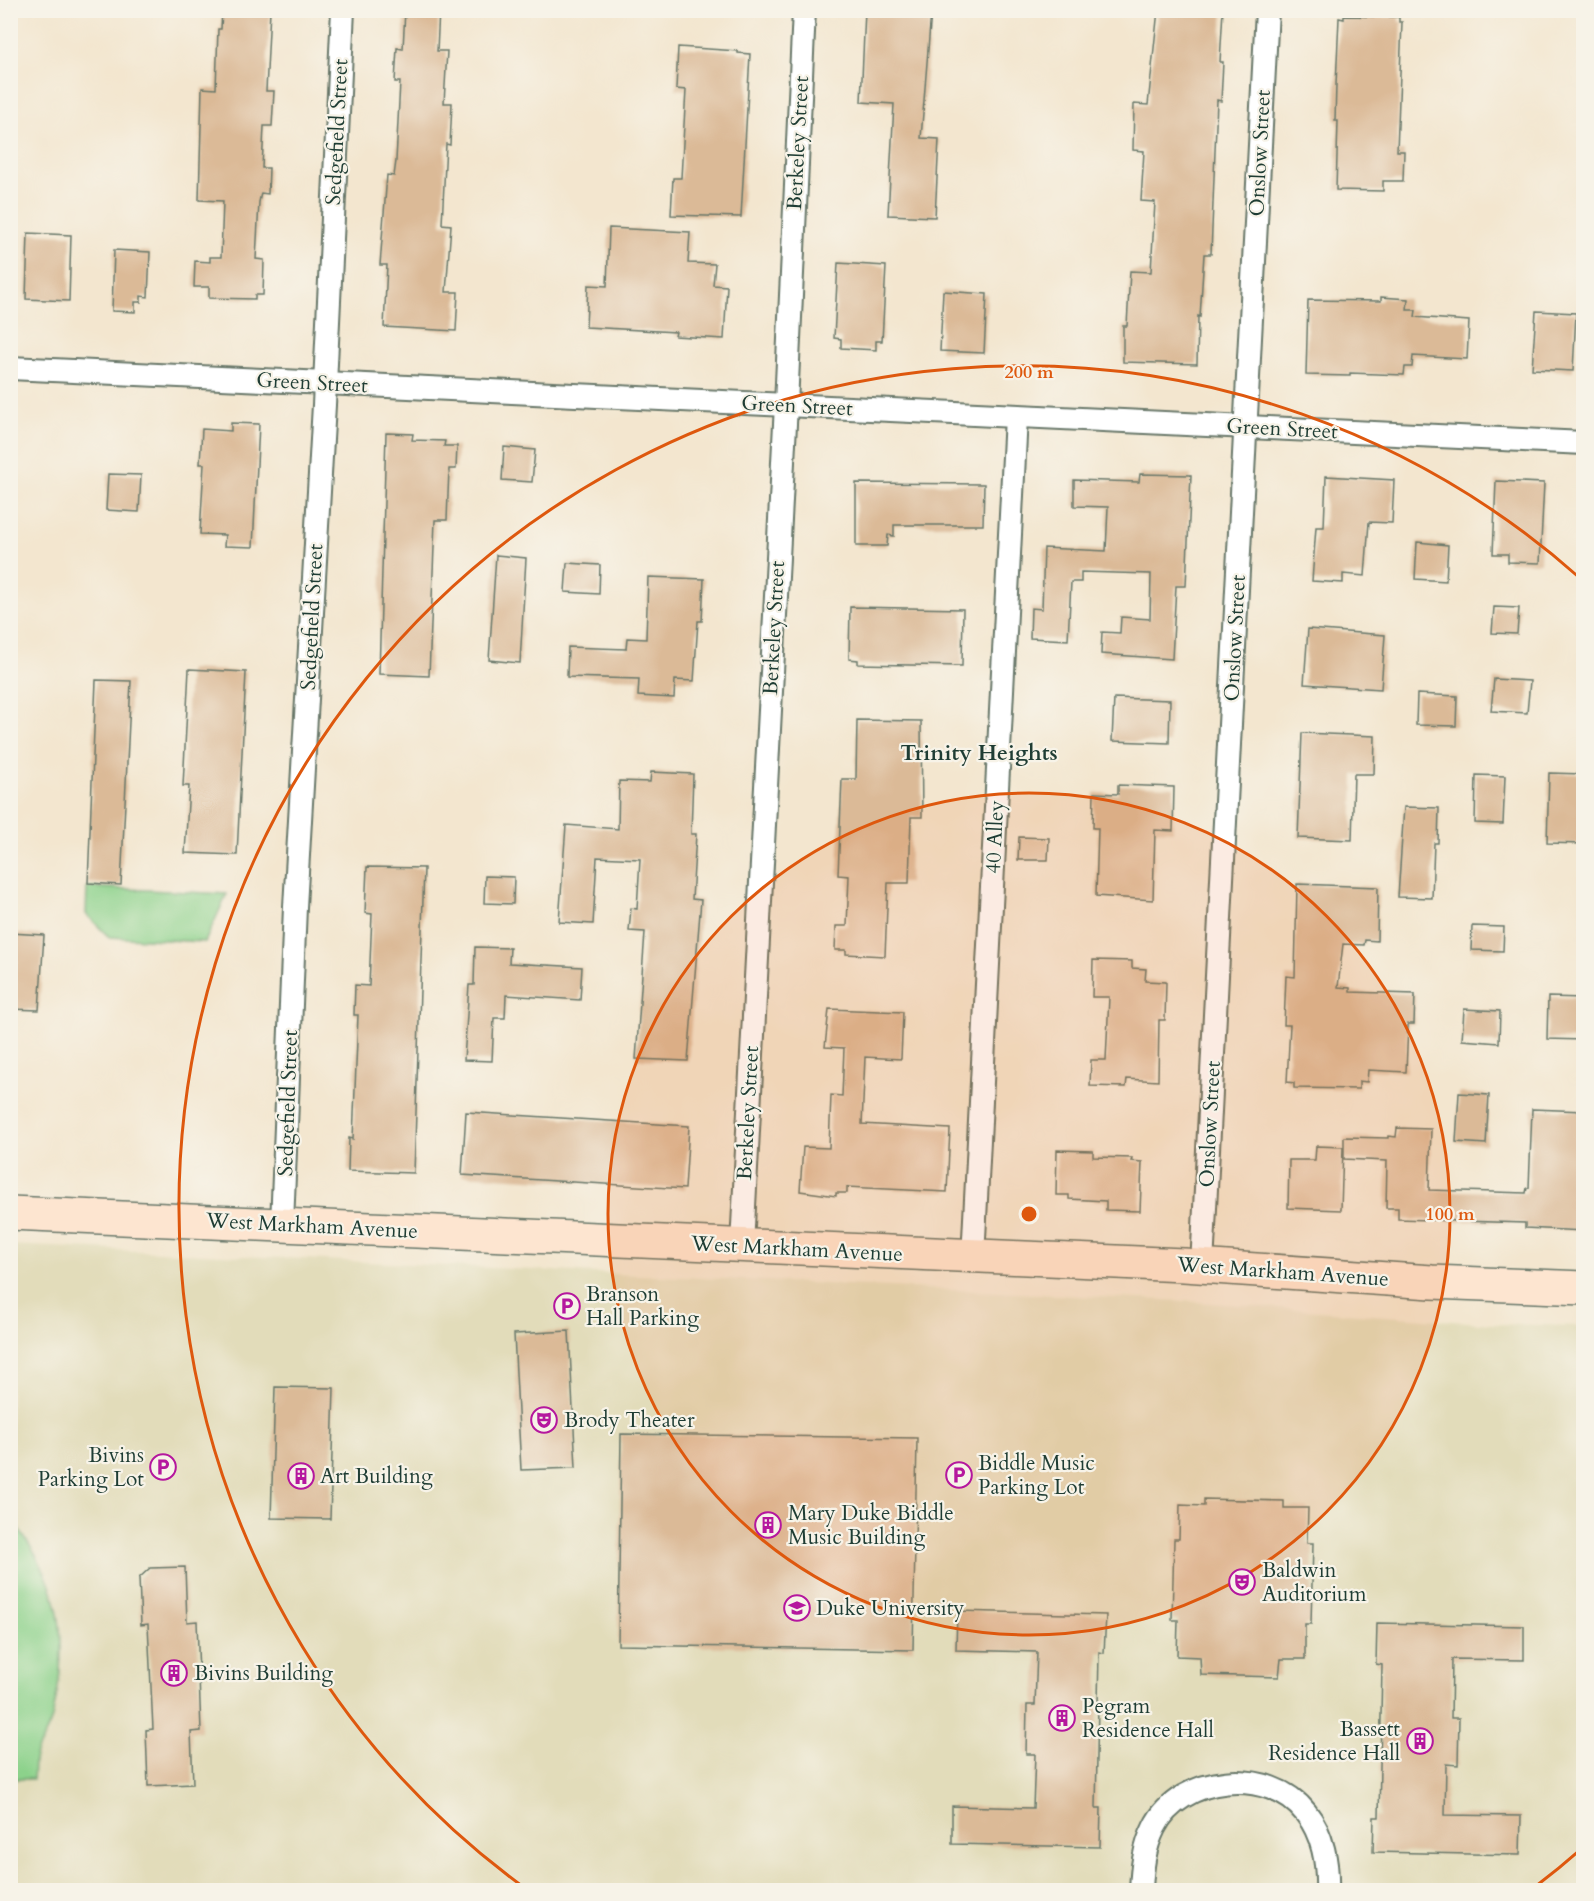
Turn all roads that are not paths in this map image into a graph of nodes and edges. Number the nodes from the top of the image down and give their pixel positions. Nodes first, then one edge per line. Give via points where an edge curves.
1 (343, 10) edge
2 (804, 10) edge
3 (1267, 10) edge
4 (10, 368) edge
5 (325, 383) junction
6 (786, 405) junction
7 (1016, 417) junction
8 (1246, 427) junction
9 (1584, 443) edge
10 (10, 1213) edge
11 (282, 1224) junction
12 (742, 1245) junction
13 (973, 1258) junction
14 (1202, 1266) junction
15 (1584, 1288) edge
16 (1142, 1890) edge
17 (1327, 1890) edge

1 - 5 street, Sedgefield Street
2 - 6 street, Berkeley Street
3 - 8 street, Onslow Street
4 - 5 street, Green Street
5 - 6 street, Green Street
5 - 11 street, Sedgefield Street via 295,907
6 - 7 street, Green Street
6 - 12 street, Berkeley Street
7 - 8 street, Green Street
7 - 13 street, 40 Alley
8 - 9 street, Green Street
8 - 14 street, Onslow Street
10 - 11 street, West Markham Avenue
11 - 12 street, West Markham Avenue
12 - 13 street, West Markham Avenue
13 - 14 street, West Markham Avenue
14 - 15 street, West Markham Avenue
16 - 17 street via 1146,1848 1155,1826 1169,1809 1207,1785 1234,1781 1268,1787 1305,1810 1316,1826 1323,1848

